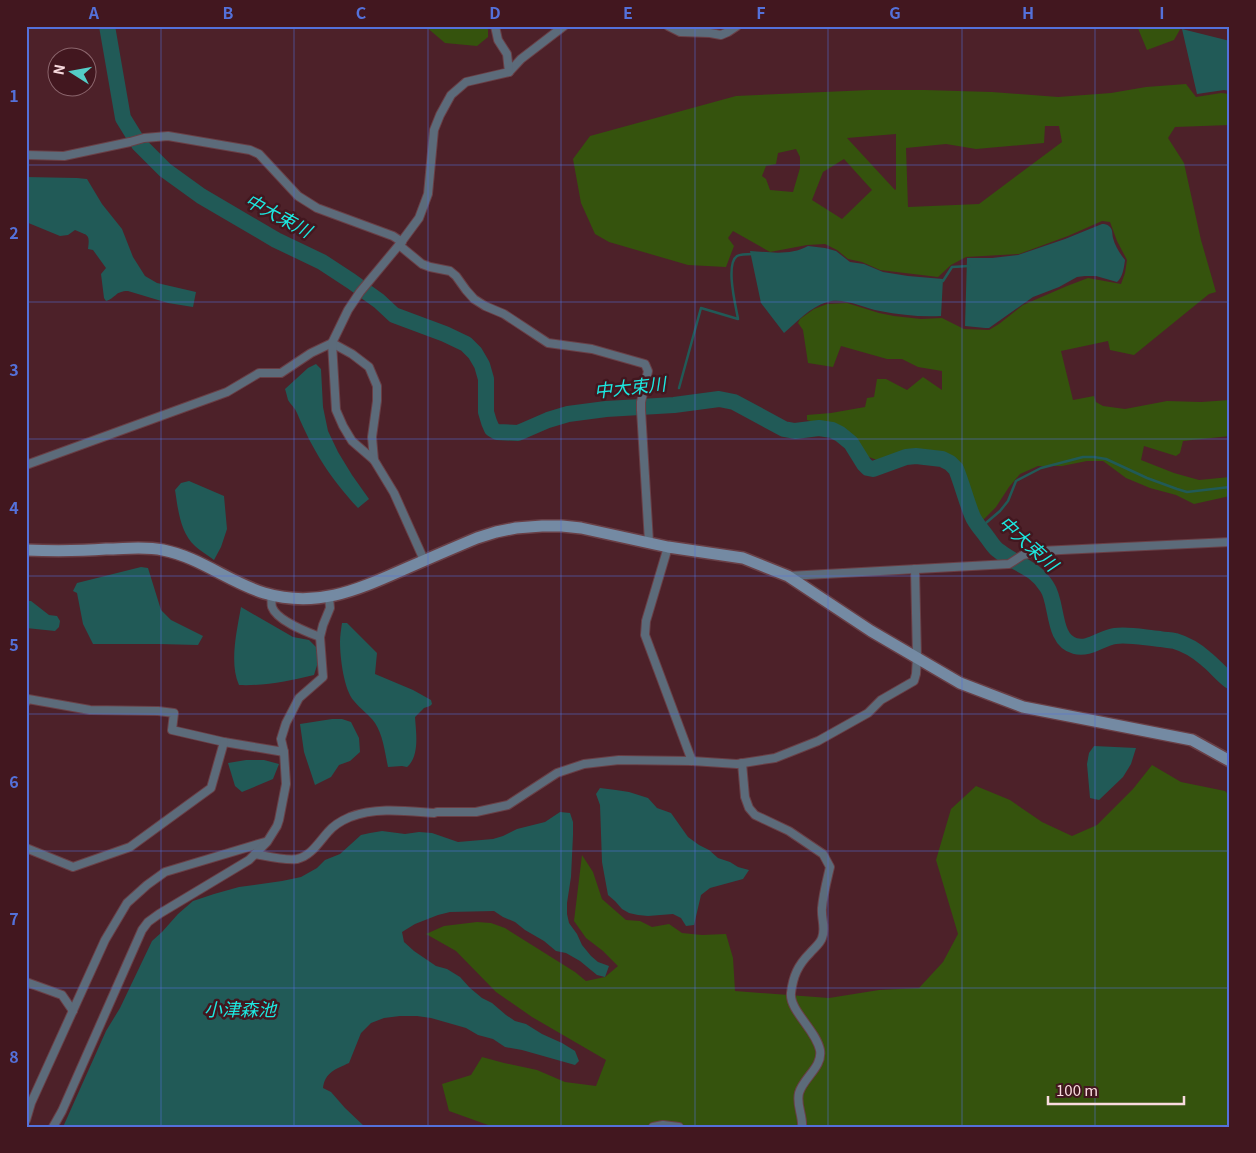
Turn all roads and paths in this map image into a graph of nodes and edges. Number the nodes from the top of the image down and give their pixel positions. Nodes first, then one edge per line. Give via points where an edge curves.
1 (495, 26) edge
2 (564, 26) edge
3 (668, 26) edge
4 (737, 26) edge
5 (508, 72) junction
6 (26, 155) edge
7 (400, 244) junction
8 (332, 344) junction
9 (374, 460) junction
10 (26, 465) edge
11 (649, 542) junction
12 (1230, 542) edge
13 (668, 547) junction
14 (26, 550) edge
15 (424, 560) junction
16 (915, 569) junction
17 (788, 576) junction
18 (272, 595) junction
19 (329, 597) junction
20 (320, 637) junction
21 (917, 657) junction
22 (26, 702) edge
23 (224, 742) junction
24 (284, 752) junction
25 (1228, 757) edge
26 (692, 761) junction
27 (742, 763) junction
28 (267, 842) junction
29 (26, 848) edge
30 (255, 854) junction
31 (26, 982) edge
32 (73, 1011) junction
33 (26, 1120) edge
34 (53, 1127) edge
35 (653, 1127) edge
36 (680, 1127) edge
37 (802, 1127) edge

1 - 5 street via 498,40 507,54
2 - 5 street
3 - 4 street via 680,32 721,35
5 - 7 street via 466,82 451,95 434,130 428,194 419,218
6 - 7 street via 64,156 144,138 168,136 250,150 260,154 298,196 317,208 393,236
7 - 8 street via 360,292
7 - 11 street via 422,264 450,271 474,299 548,343 592,349 645,364 648,371 641,406
8 - 9 street via 336,410 352,441
8 - 9 street via 369,367 377,386 372,437
8 - 10 street via 311,353 281,373 258,373 227,392
9 - 15 street via 394,493
11 - 13 street
11 - 15 street via 562,526 516,528 477,538
12 - 16 street via 1040,551 1023,555 1009,564
13 - 17 street via 743,558
13 - 26 street via 646,621 646,635
14 - 18 street via 59,552 134,547 163,550
15 - 19 street via 355,590
16 - 17 street
16 - 21 street
17 - 21 street
18 - 19 street via 306,599
18 - 20 street via 272,608 279,616
19 - 20 street via 330,608
20 - 24 street via 324,677 299,698 281,739
21 - 25 street via 960,683 1023,708 1192,740
21 - 27 street via 914,681 881,700 868,713 792,752
22 - 23 street via 28,699 90,710 174,713 172,730
23 - 24 street
23 - 29 street via 211,788 130,847 73,867
24 - 28 street via 286,784 279,820
26 - 27 street
26 - 30 street via 619,760 584,764 558,774 508,806 476,812 365,812 329,830 306,856 294,859
27 - 37 street via 745,797 755,815 823,854 830,867 822,909 822,940 794,975 790,996 817,1040 820,1051 818,1063 800,1091 797,1103
28 - 30 street
28 - 32 street via 165,872 147,884 127,903 105,940
30 - 34 street via 167,909 142,930
31 - 32 street via 62,995
32 - 33 street
35 - 36 street

